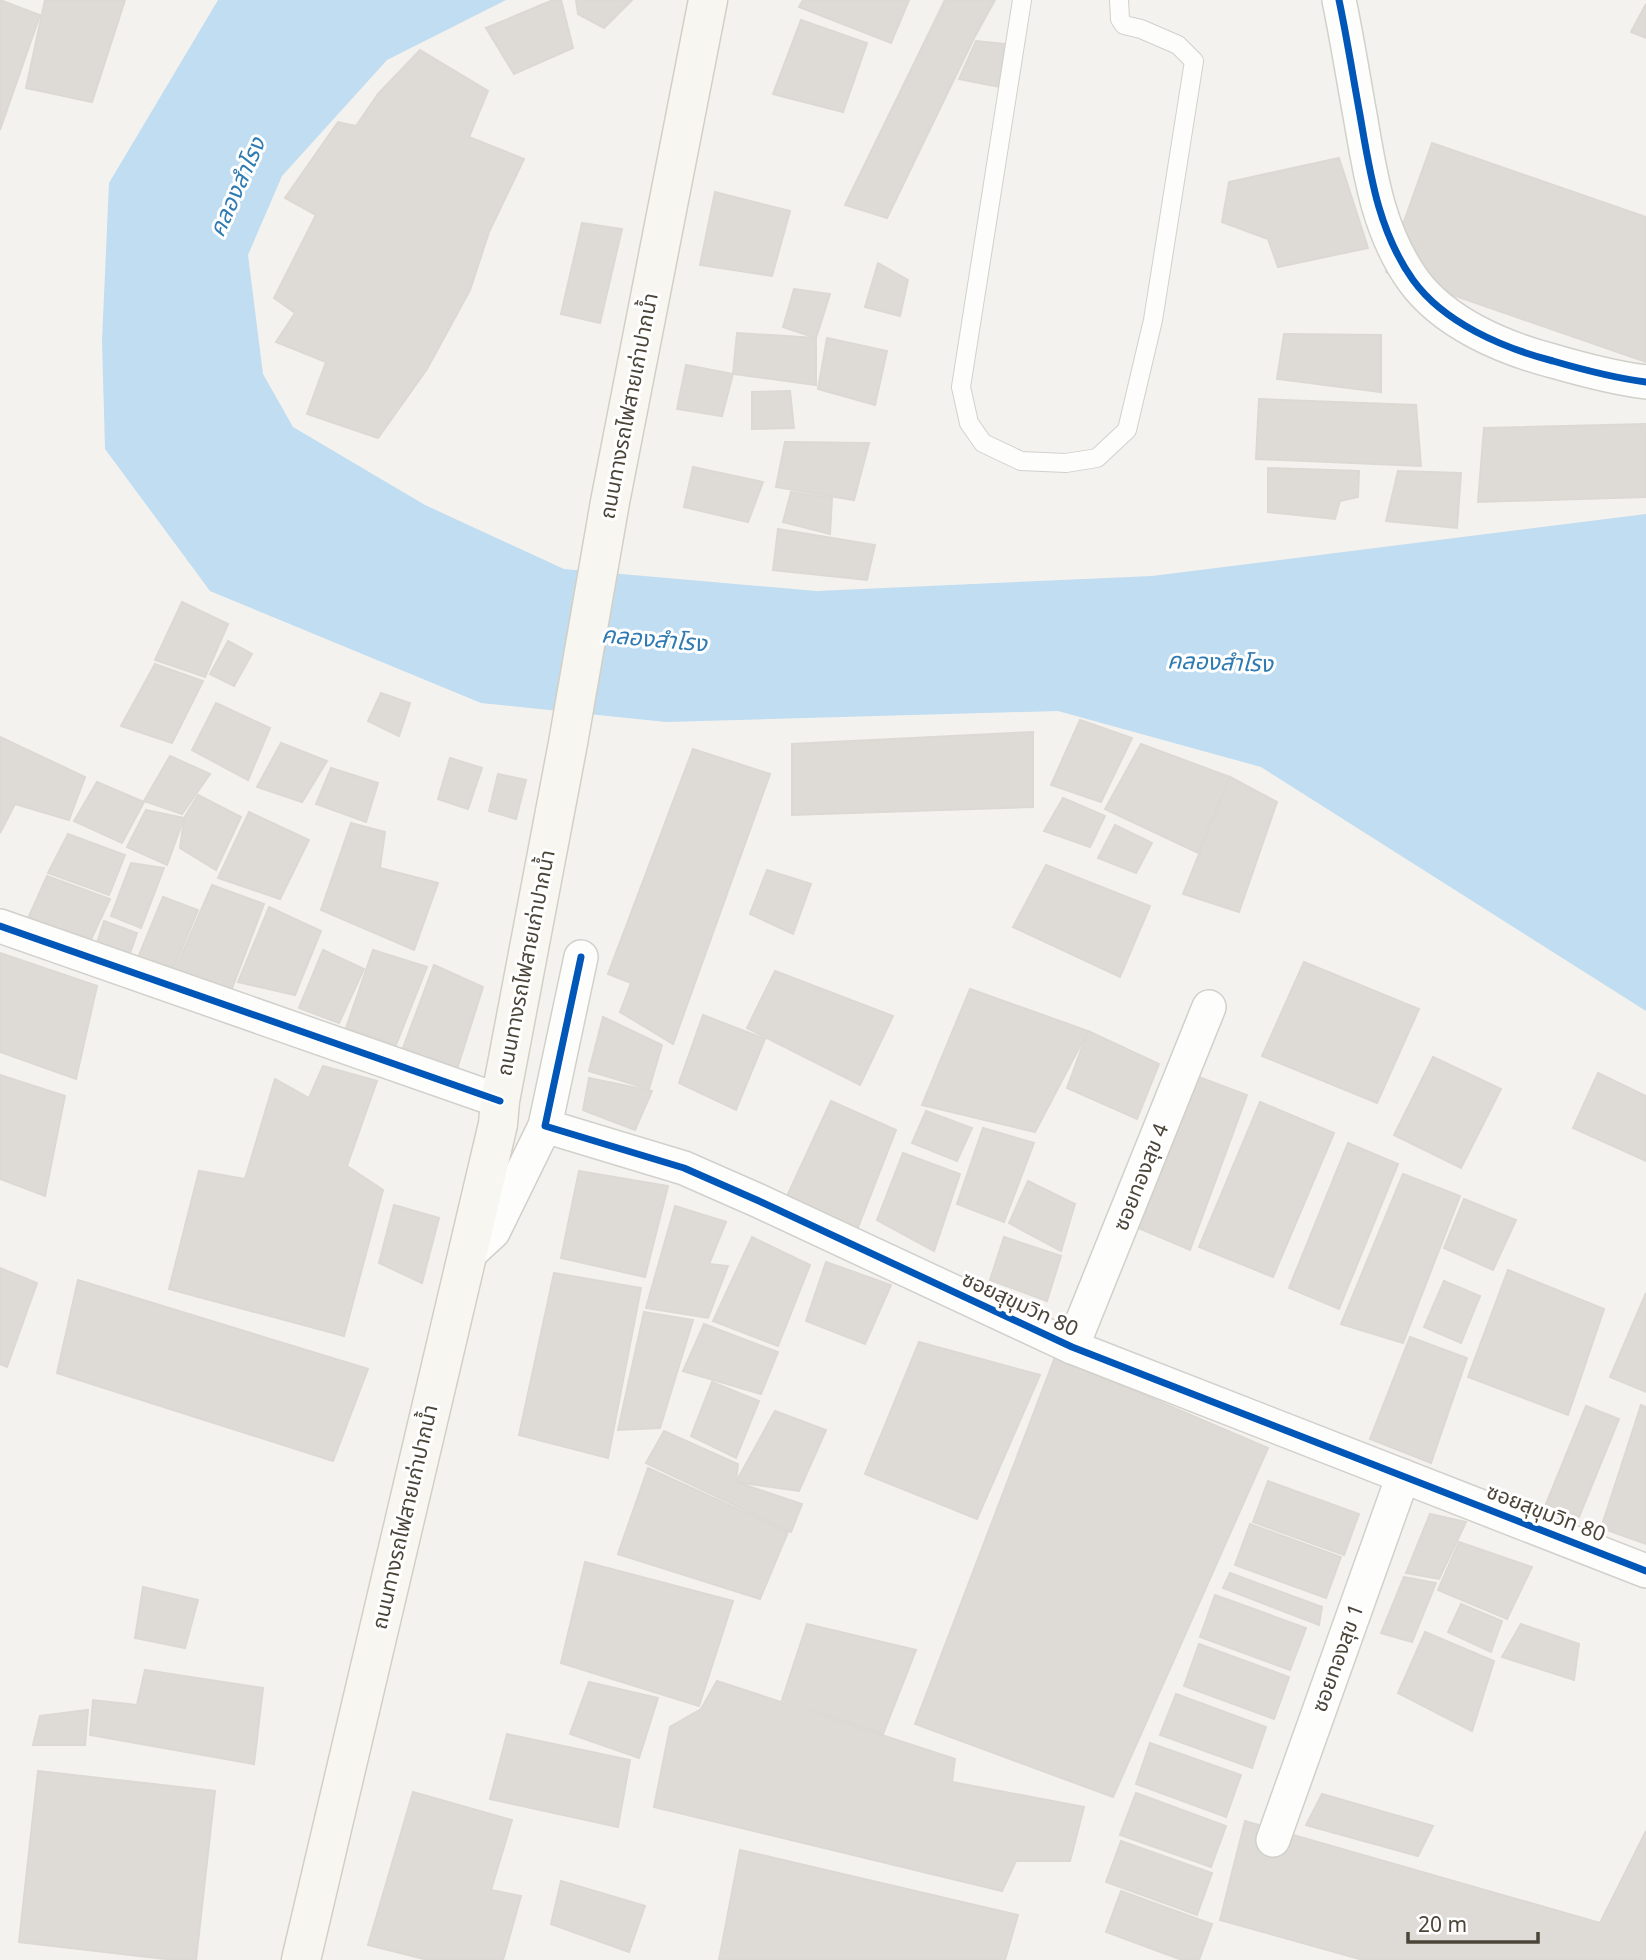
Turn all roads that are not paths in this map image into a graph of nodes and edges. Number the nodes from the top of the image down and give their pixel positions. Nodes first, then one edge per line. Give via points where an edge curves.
1 (708, 0) edge
2 (1022, 0) edge
3 (1119, 0) edge
4 (1339, 0) edge
5 (1646, 382) edge
6 (0, 926) edge
7 (581, 957) dead end
8 (1209, 1007) dead end
9 (500, 1101) junction
10 (545, 1126) junction
11 (467, 1256) junction
12 (1072, 1347) junction
13 (1403, 1476) junction
14 (1646, 1571) edge
15 (1273, 1840) dead end
16 (301, 1960) edge

1 - 9 main road, ถนนทางรถไฟสายเก่าปากน้ำ
2 - 3 lane via 961,387 969,423 983,443 1021,461 1066,463 1097,458 1127,430 1153,320 1194,61 1178,45 1125,25
4 - 5 street via 1371,181 1384,226 1415,282 1443,310 1478,334 1530,355
6 - 9 street
7 - 10 street
8 - 12 street, ซอยทองสุข 4
9 - 11 main road, ถนนทางรถไฟสายเก่าปากน้ำ
10 - 11 street via 493,1232
10 - 12 street, ซอยสุขุมวิท 80 via 684,1168
11 - 16 main road, ถนนทางรถไฟสายเก่าปากน้ำ
12 - 13 street, ซอยสุขุมวิท 80
13 - 14 street, ซอยสุขุมวิท 80
13 - 15 street, ซอยทองสุข 1

